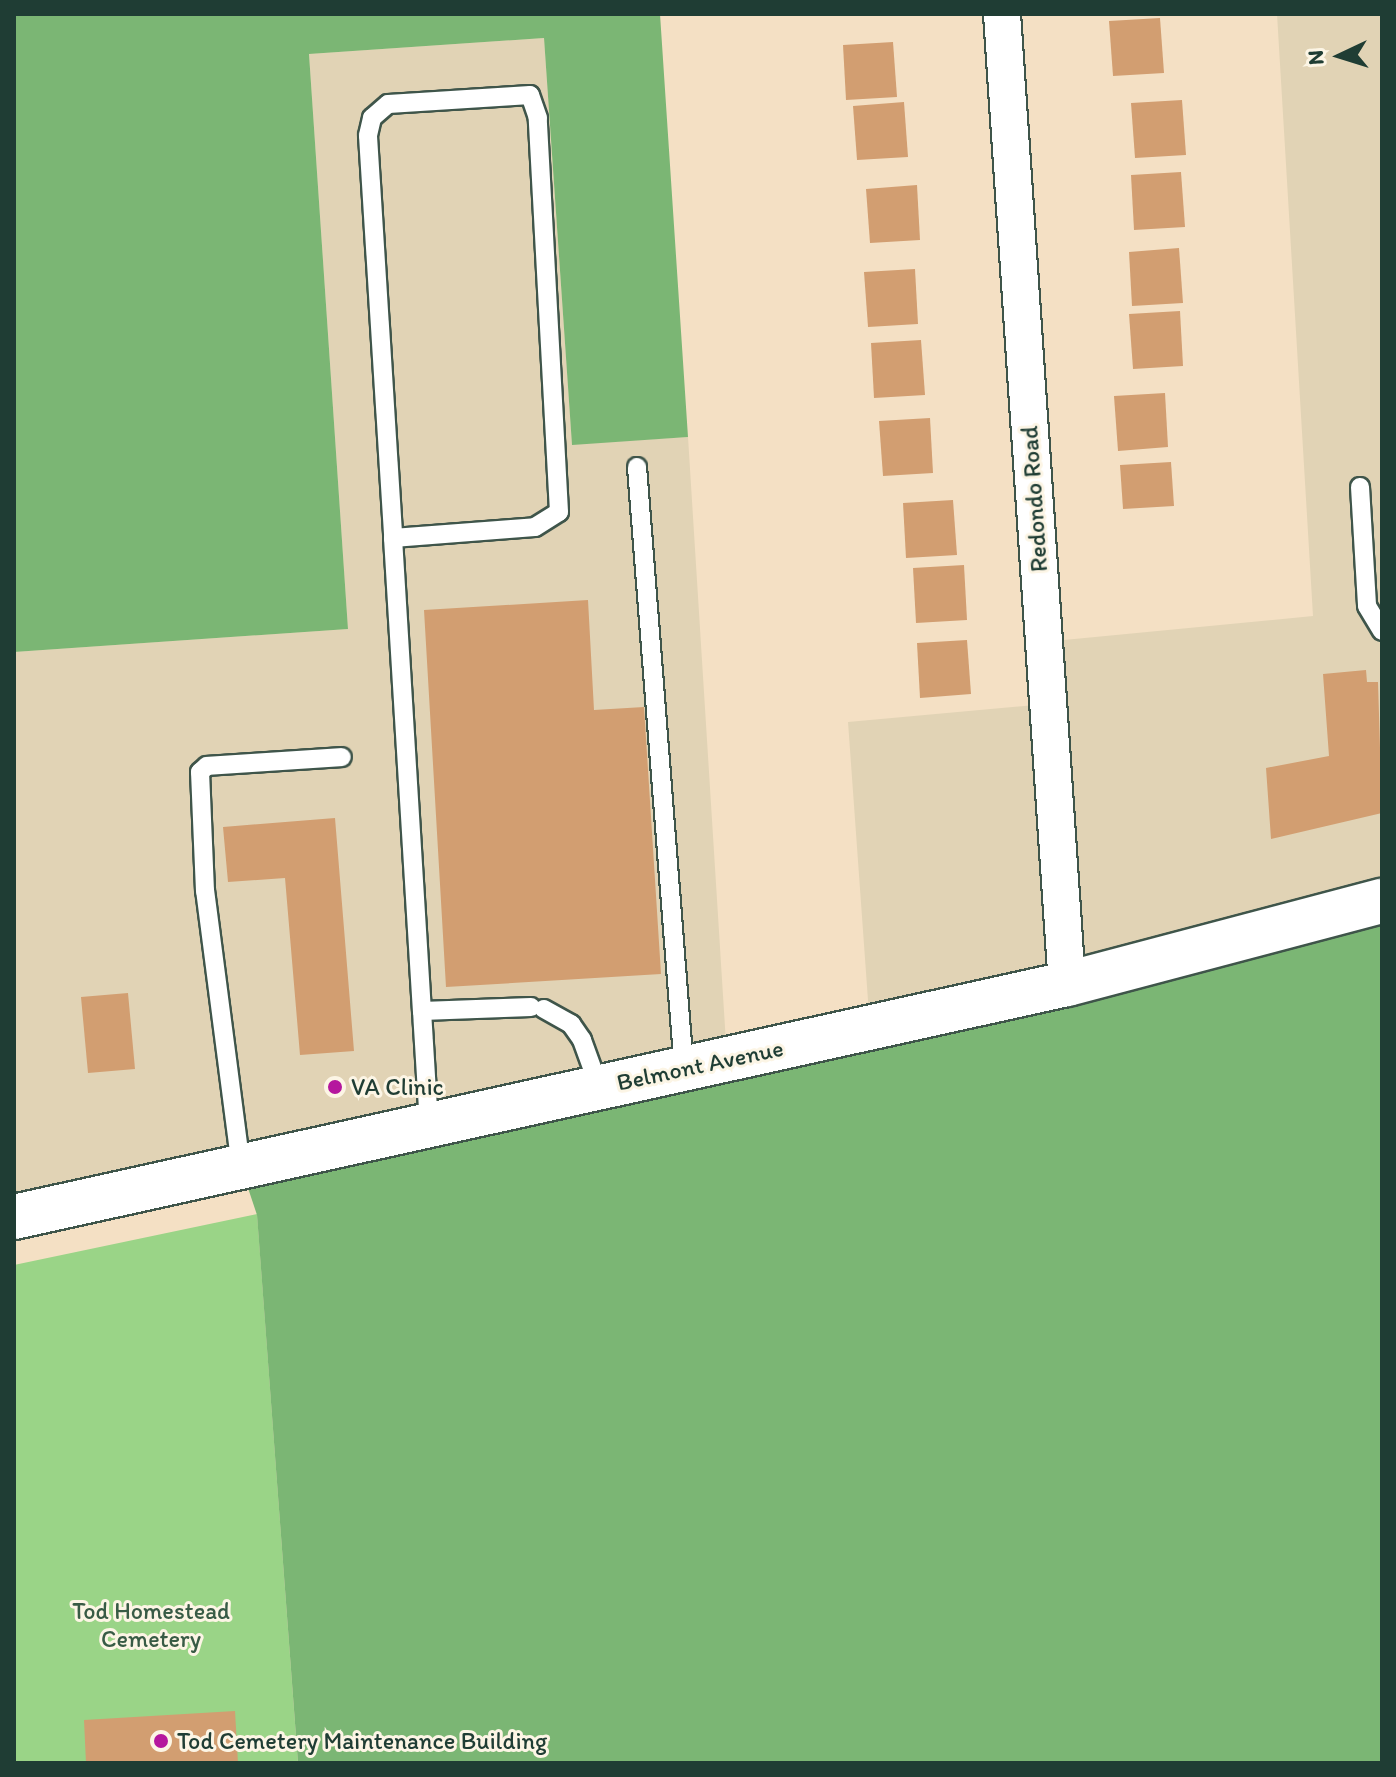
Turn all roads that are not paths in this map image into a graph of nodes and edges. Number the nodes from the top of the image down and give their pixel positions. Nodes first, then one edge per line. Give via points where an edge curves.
1 (1002, 14) edge
2 (637, 467) dead end
3 (1360, 487) dead end
4 (393, 538) junction
5 (1382, 631) edge
6 (342, 757) dead end
7 (1382, 901) edge
8 (1067, 984) junction
9 (422, 1011) junction
10 (684, 1069) junction
11 (599, 1087) junction
12 (429, 1125) junction
13 (241, 1167) junction
14 (14, 1217) edge

1 - 8 street, Redondo Road
2 - 10 lane
3 - 5 lane via 1367,606
4 - 4 lane via 368,136 372,118 388,104 530,95 538,118 559,512 535,527
4 - 9 lane
6 - 13 lane via 207,766 200,772 205,891
7 - 8 main road, Belmont Avenue
8 - 10 main road, Belmont Avenue
9 - 11 lane via 538,1008 571,1024
9 - 12 lane
10 - 11 main road, Belmont Avenue
11 - 12 main road, Belmont Avenue
12 - 13 main road, Belmont Avenue
13 - 14 main road, Belmont Avenue

